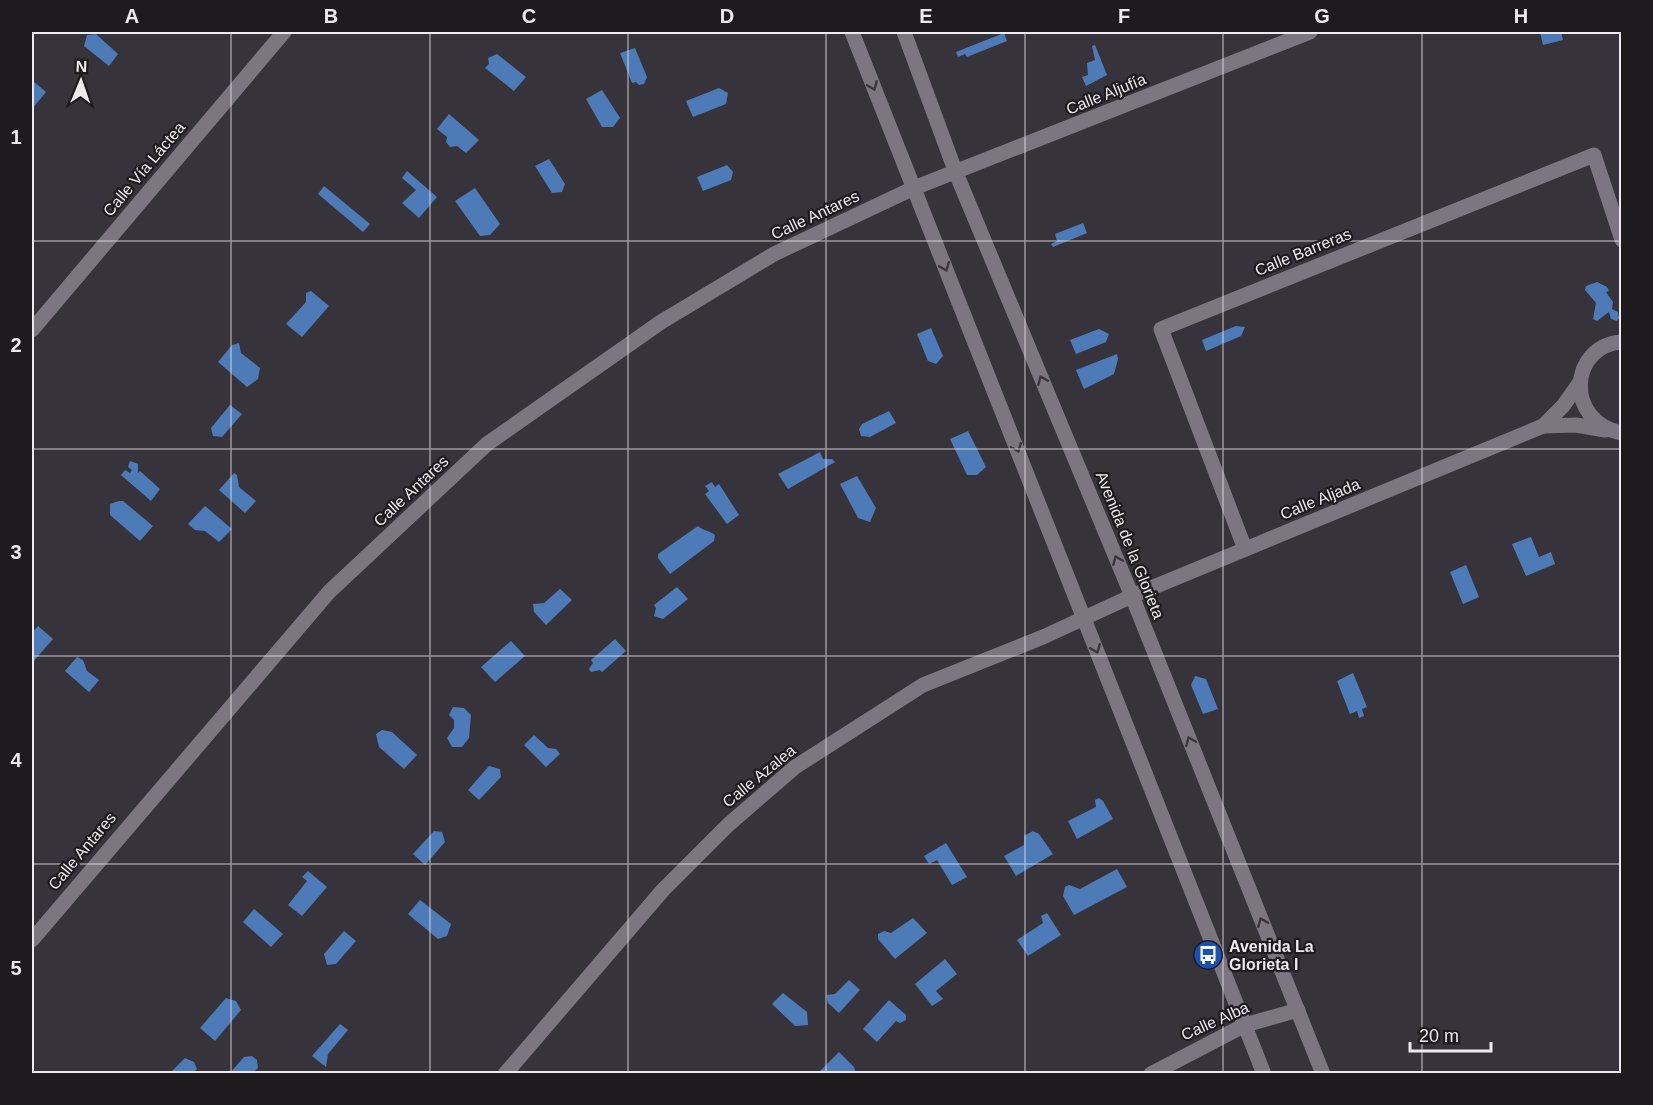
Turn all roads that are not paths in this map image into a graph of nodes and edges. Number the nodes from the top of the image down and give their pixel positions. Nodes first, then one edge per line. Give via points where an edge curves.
1 (284, 32) edge
2 (852, 32) edge
3 (904, 32) edge
4 (1310, 32) edge
5 (956, 173) junction
6 (914, 188) junction
7 (1622, 240) edge
8 (32, 330) edge
9 (1622, 342) edge
10 (1580, 382) junction
11 (1543, 426) junction
12 (1615, 431) edge
13 (1245, 549) junction
14 (1132, 596) junction
15 (1110, 605) joint
16 (1083, 616) junction
17 (32, 940) edge
18 (1298, 1010) junction
19 (1245, 1024) junction
20 (505, 1074) edge
21 (1151, 1074) edge
22 (1264, 1074) edge
23 (1323, 1074) edge

1 - 8 street, Calle Vía Láctea
2 -> 6 street
3 - 5 street, Avenida de la Glorieta
4 - 5 street, Calle Aljufía
5 - 6 street, Calle Aljufía
14 -> 5 street, Avenida de la Glorieta
6 -> 16 street
6 - 17 street, Calle Antares via 774,254 661,322 487,444 329,592
7 - 13 street, Calle Barreras via 1594,154 1161,329
9 - 10 street via 1604,347 1592,356
10 - 11 street
10 - 12 street via 1580,397 1586,410 1596,423
11 - 12 street via 1576,425
11 - 13 street, Calle Aljada
13 - 14 street, Calle Aljada
14 - 15 street, Calle Aljada
18 -> 14 street, Avenida de la Glorieta
15 - 16 street, Calle Azalea
16 -> 19 street
16 - 20 street, Calle Azalea via 1043,637 922,685 795,767 728,825 663,890
18 - 19 street, Calle Alba
18 - 23 street, Avenida de la Glorieta
19 - 21 street, Calle Alba
19 - 22 street

